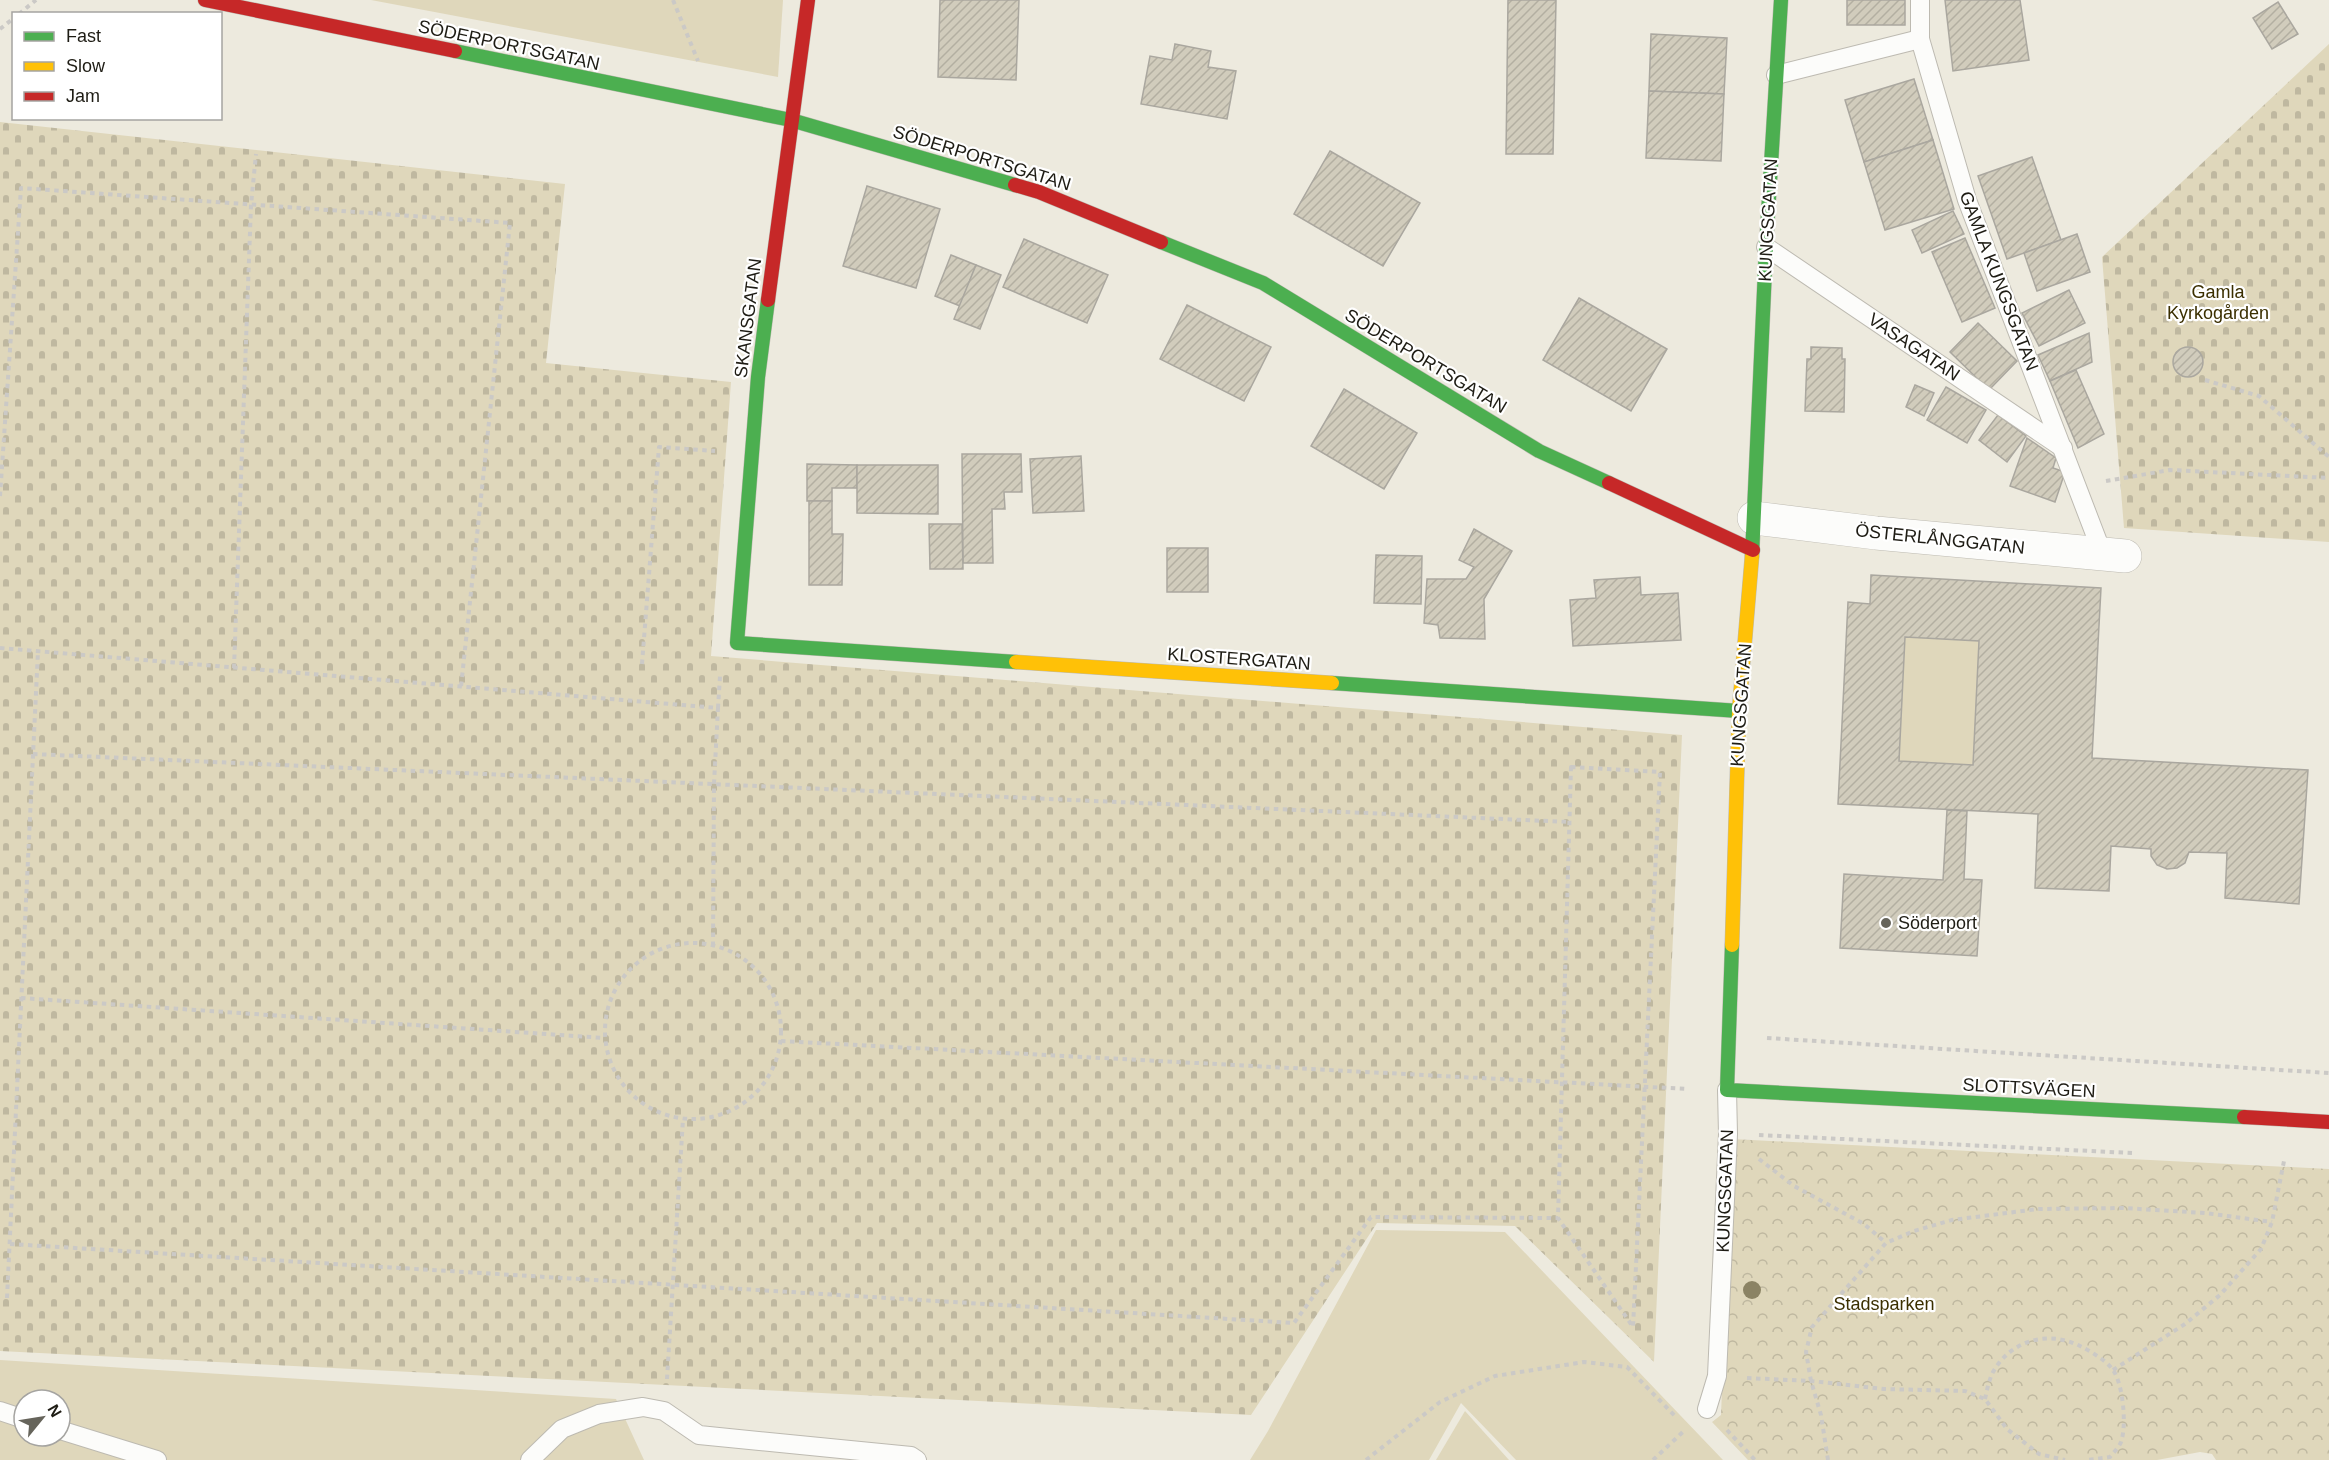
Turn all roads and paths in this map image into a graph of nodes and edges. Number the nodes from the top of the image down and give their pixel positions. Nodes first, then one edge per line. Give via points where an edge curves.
1 (36, 0) edge
2 (205, 0) edge
3 (673, 0) edge
4 (808, 0) edge
5 (1781, 0) edge
6 (1920, 0) edge
7 (21, 12) edge
8 (12, 20) edge
9 (0, 29) edge
10 (1920, 39) junction
11 (1776, 75) junction
12 (719, 105) junction
13 (791, 120) junction
14 (256, 154) dead end
15 (251, 205) junction
16 (1766, 247) junction
17 (2205, 380) dead end
18 (2063, 448) junction
19 (752, 453) junction
20 (2329, 457) edge
21 (2329, 478) edge
22 (2078, 487) junction
23 (0, 496) edge
24 (1754, 534) junction
25 (2114, 555) joint
26 (737, 643) joint
27 (0, 648) edge
28 (38, 651) junction
29 (642, 664) dead end
30 (234, 668) junction
31 (719, 679) dead end
32 (461, 687) junction
33 (718, 708) junction
34 (1739, 711) junction
35 (33, 754) junction
36 (714, 784) junction
37 (1570, 822) junction
38 (713, 945) junction
39 (21, 998) junction
40 (1728, 1036) junction
41 (604, 1038) junction
42 (781, 1041) junction
43 (2329, 1073) edge
44 (1562, 1084) junction
45 (1644, 1088) junction
46 (1727, 1090) junction
47 (683, 1119) junction
48 (2329, 1122) edge
49 (1728, 1134) junction
50 (2142, 1154) dead end
51 (2273, 1160) dead end
52 (2284, 1161) junction
53 (2296, 1161) dead end
54 (1558, 1218) junction
55 (2272, 1222) junction
56 (1886, 1243) junction
57 (10, 1244) junction
58 (673, 1283) junction
59 (7, 1298) dead end
60 (2113, 1370) junction
61 (1717, 1376) junction
62 (1810, 1381) junction
63 (1985, 1398) junction
64 (1707, 1409) joint
65 (664, 1411) junction
66 (1691, 1425) dead end
67 (1686, 1428) junction
68 (72, 1434) edge
69 (2112, 1458) edge
70 (157, 1460) edge
71 (530, 1460) edge
72 (917, 1460) edge
73 (1366, 1460) edge
74 (1653, 1460) edge
75 (1755, 1460) edge
76 (1828, 1460) edge
77 (2065, 1460) edge
78 (2088, 1460) edge

1 - 7 path
2 - 12 street, SÖDERPORTSGATAN
3 - 12 path
4 - 13 street, SKANSGATAN
5 - 11 street, KUNGSGATAN
6 - 10 lane, GAMLA KUNGSGATAN
8 - 9 path
10 - 11 lane
10 - 18 lane, GAMLA KUNGSGATAN via 1967,200
11 - 16 street, KUNGSGATAN
12 - 13 street, SÖDERPORTSGATAN
13 - 19 street, SKANSGATAN
13 - 24 street, SÖDERPORTSGATAN via 1039,192 1263,283 1539,451
14 - 15 path
15 - 23 path via 21,188
15 - 30 path
15 - 32 path via 510,223
16 - 18 lane, VASAGATAN
16 - 24 street, KUNGSGATAN
17 - 20 path via 2259,396
18 - 22 lane, GAMLA KUNGSGATAN
19 - 26 street, SKANSGATAN
19 - 29 path via 659,447
21 - 22 path via 2170,470
22 - 25 lane, GAMLA KUNGSGATAN
24 - 25 street, ÖSTERLÅNGGATAN via 1876,533
24 - 34 street, KUNGSGATAN
26 - 34 street, KLOSTERGATAN
27 - 28 path
28 - 30 path
28 - 35 path
30 - 32 path
31 - 33 path
32 - 33 path
33 - 36 path
34 - 40 street, KUNGSGATAN
35 - 36 path
35 - 39 path
36 - 37 path
36 - 38 path
37 - 44 path
37 - 45 path via 1571,767 1660,772
38 - 41 path via 680,943 649,954 624,975 608,1005
38 - 42 path via 742,958 765,980 778,1009
39 - 41 path
39 - 57 path
40 - 43 path
40 - 46 street, KUNGSGATAN
41 - 47 path via 610,1061 632,1095 659,1113
42 - 44 path
42 - 47 path via 773,1068 758,1091 737,1108 711,1118
44 - 45 path
44 - 54 path
45 - 46 path
45 - 54 path via 1633,1327
46 - 48 street, SLOTTSVÄGEN
46 - 49 lane, KUNGSGATAN
47 - 58 path
49 - 50 path
49 - 56 path via 1794,1186 1864,1224
49 - 61 lane, KUNGSGATAN
51 - 52 path
52 - 53 path
52 - 55 path
54 - 58 path via 1371,1217 1294,1323
55 - 56 path via 2134,1209 2038,1209 1952,1220
55 - 60 path via 2261,1249 2220,1295 2185,1324
56 - 62 path via 1812,1327 1806,1352
57 - 58 path
57 - 59 path
58 - 65 path
60 - 63 path via 2090,1351 2065,1338 2037,1338 2012,1350 1993,1372
60 - 69 path via 2124,1416 2121,1442
61 - 62 path
61 - 64 lane, KUNGSGATAN
62 - 63 path via 1884,1389 1965,1391
62 - 76 path via 1821,1415
63 - 77 path via 2007,1429 2039,1454
64 - 75 path
65 - 71 lane via 643,1407 599,1414 562,1429
65 - 72 lane via 699,1435 911,1456
66 - 67 path
67 - 73 path via 1627,1367 1584,1362 1495,1376 1440,1402
67 - 74 path
68 - 70 lane
69 - 78 path

